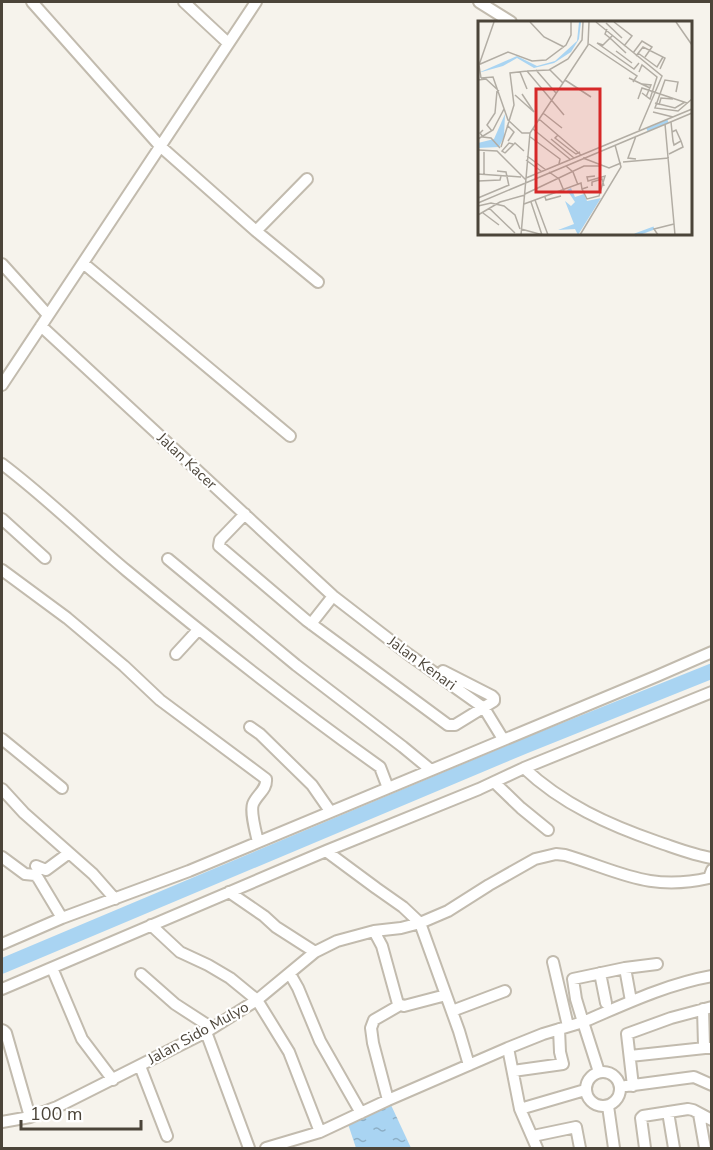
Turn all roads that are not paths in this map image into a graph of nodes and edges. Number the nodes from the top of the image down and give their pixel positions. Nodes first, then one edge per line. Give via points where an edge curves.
1 (32, 2) edge
2 (184, 2) edge
3 (256, 2) edge
4 (479, 2) edge
5 (510, 21) edge
6 (228, 44) junction
7 (160, 146) junction
8 (307, 179) dead end
9 (256, 231) junction
10 (83, 263) junction
11 (2, 264) edge
12 (318, 282) dead end
13 (48, 315) junction
14 (41, 326) junction
15 (2, 385) edge
16 (290, 436) dead end
17 (2, 465) edge
18 (244, 514) junction
19 (2, 519) edge
20 (45, 558) dead end
21 (168, 560) dead end
22 (2, 570) edge
23 (333, 596) junction
24 (311, 624) junction
25 (198, 630) junction
26 (711, 652) edge
27 (176, 654) dead end
28 (711, 692) edge
29 (484, 708) junction
30 (250, 727) dead end
31 (2, 739) edge
32 (503, 739) junction
33 (524, 768) junction
34 (431, 770) junction
35 (494, 782) junction
36 (62, 788) dead end
37 (388, 788) junction
38 (2, 789) edge
39 (330, 811) junction
40 (548, 830) dead end
41 (258, 842) junction
42 (326, 850) junction
43 (69, 853) junction
44 (2, 857) edge
45 (711, 858) edge
46 (36, 866) dead end
47 (711, 875) edge
48 (229, 892) junction
49 (115, 900) junction
50 (62, 918) junction
51 (420, 923) junction
52 (151, 925) junction
53 (375, 932) junction
54 (2, 944) edge
55 (315, 952) junction
56 (552, 962) dead end
57 (657, 964) dead end
58 (52, 968) junction
59 (625, 968) junction
60 (600, 973) junction
61 (141, 974) dead end
62 (290, 974) junction
63 (711, 976) edge
64 (2, 989) edge
65 (505, 991) dead end
66 (446, 995) junction
67 (257, 1000) junction
68 (631, 1001) junction
69 (606, 1003) dead end
70 (400, 1005) junction
71 (707, 1008) edge
72 (452, 1011) junction
73 (583, 1022) junction
74 (563, 1028) junction
75 (2, 1030) edge
76 (209, 1030) junction
77 (508, 1048) junction
78 (708, 1048) edge
79 (630, 1056) junction
80 (469, 1065) junction
81 (140, 1066) junction
82 (513, 1071) junction
83 (599, 1072) junction
84 (113, 1080) junction
85 (711, 1085) edge
86 (633, 1086) junction
87 (620, 1087) junction
88 (585, 1090) junction
89 (388, 1100) junction
90 (608, 1106) junction
91 (520, 1109) junction
92 (668, 1112) junction
93 (361, 1113) junction
94 (699, 1114) junction
95 (30, 1117) junction
96 (711, 1120) edge
97 (2, 1122) edge
98 (320, 1132) junction
99 (167, 1136) dead end
100 (533, 1136) junction
101 (249, 1149) edge
102 (266, 1149) edge
103 (537, 1149) edge
104 (580, 1149) edge
105 (614, 1149) edge
106 (645, 1149) edge
107 (674, 1149) edge
108 (705, 1149) edge

1 - 7 street
2 - 6 street
3 - 6 street
4 - 5 street
6 - 7 street
7 - 9 street
7 - 10 street
8 - 9 street
9 - 12 street
10 - 13 street
10 - 16 street
11 - 13 street
13 - 14 street
14 - 15 street
14 - 18 street, Jalan Kacer
17 - 25 street
18 - 23 street, Jalan Kacer
18 - 24 street via 219,546
19 - 20 street
21 - 34 street
22 - 41 street via 66,618 160,700 266,779 266,787 253,804
23 - 24 street
23 - 29 street, Jalan Kenari via 408,654 492,696 494,701
24 - 29 street via 448,725
25 - 27 street
25 - 37 street via 380,767
26 - 32 street
28 - 33 street
29 - 32 street
30 - 39 street via 312,785
31 - 36 street
32 - 34 street
33 - 35 street
33 - 45 street via 539,783 594,817
34 - 37 street
35 - 40 street
35 - 42 street
37 - 39 street
38 - 43 street
39 - 41 street
41 - 49 street
42 - 48 street
42 - 51 street
43 - 46 street via 46,870
43 - 49 street
44 - 50 street via 25,874 38,878
47 - 51 street, Jalan Sido Mulyo via 690,882 655,882 556,854 535,859 448,911
48 - 52 street
48 - 55 street
49 - 50 street
50 - 54 street
51 - 53 street, Jalan Sido Mulyo
51 - 66 street
52 - 58 street
52 - 67 street via 180,952 230,978
53 - 55 street, Jalan Sido Mulyo via 337,941
53 - 70 street
55 - 62 street, Jalan Sido Mulyo
56 - 74 street
57 - 59 street
58 - 64 street
58 - 84 street via 82,1039
59 - 60 street
59 - 68 street
60 - 69 street
60 - 73 street via 572,981
61 - 76 street
62 - 67 street, Jalan Sido Mulyo
62 - 93 street via 320,1041
63 - 68 street
65 - 72 street
66 - 70 street
66 - 72 street
67 - 76 street, Jalan Sido Mulyo
67 - 98 street via 289,1052
68 - 73 street
70 - 89 street via 375,1020 371,1028
71 - 78 street
71 - 79 street via 629,1033 626,1036
72 - 80 street
73 - 74 street
73 - 83 street
74 - 77 street
74 - 82 street via 563,1064
75 - 95 street
76 - 81 street, Jalan Sido Mulyo
76 - 101 street
77 - 80 street
77 - 82 street
78 - 79 street
79 - 86 street
80 - 89 street
81 - 84 street, Jalan Sido Mulyo
81 - 99 street
82 - 91 street
83 - 87 street via 610,1073
83 - 88 street via 588,1079
84 - 95 street, Jalan Sido Mulyo
85 - 86 street via 694,1077
86 - 87 street
87 - 90 street via 617,1098
88 - 90 street via 591,1101
88 - 91 street
89 - 93 street
90 - 105 street
91 - 100 street
92 - 94 street via 688,1109
92 - 106 street via 641,1118
92 - 107 street
93 - 98 street
94 - 96 street
94 - 108 street
95 - 97 street, Jalan Sido Mulyo
98 - 102 street
100 - 103 street
100 - 104 street via 576,1127

